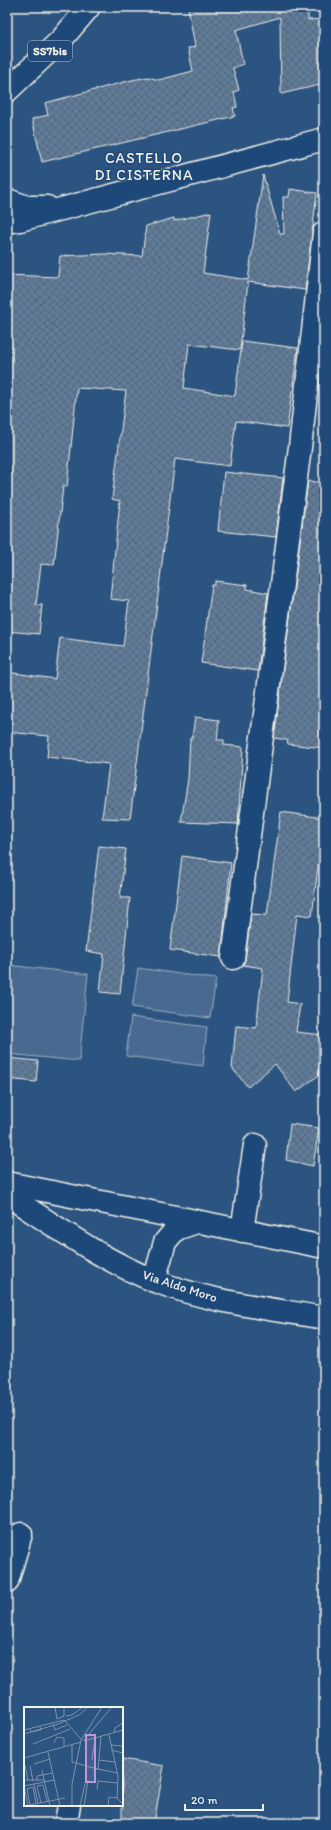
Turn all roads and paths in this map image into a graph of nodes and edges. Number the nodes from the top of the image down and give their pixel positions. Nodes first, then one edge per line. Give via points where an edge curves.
1 (89, 7) edge
2 (7, 91) edge
3 (324, 140) edge
4 (7, 200) edge
5 (70, 206) junction
6 (7, 222) edge
7 (324, 233) edge
8 (233, 958) dead end
9 (256, 1145) dead end
10 (7, 1183) edge
11 (7, 1195) edge
12 (197, 1222) junction
13 (242, 1231) junction
14 (324, 1247) edge
15 (154, 1281) junction
16 (324, 1318) edge
17 (21, 1534) dead end
18 (7, 1582) edge
19 (70, 1806) edge
20 (66, 1823) edge

1 - 2 street, SS7bis via 61,40
3 - 5 street
4 - 5 street via 27,207
5 - 6 street
7 - 8 street via 300,447
9 - 13 street
10 - 12 street
11 - 15 street, Via Aldo Moro via 94,1251
12 - 13 street
12 - 15 street via 176,1229 165,1242
13 - 14 street
15 - 16 street, Via Aldo Moro via 202,1297
17 - 18 street
19 - 20 street

